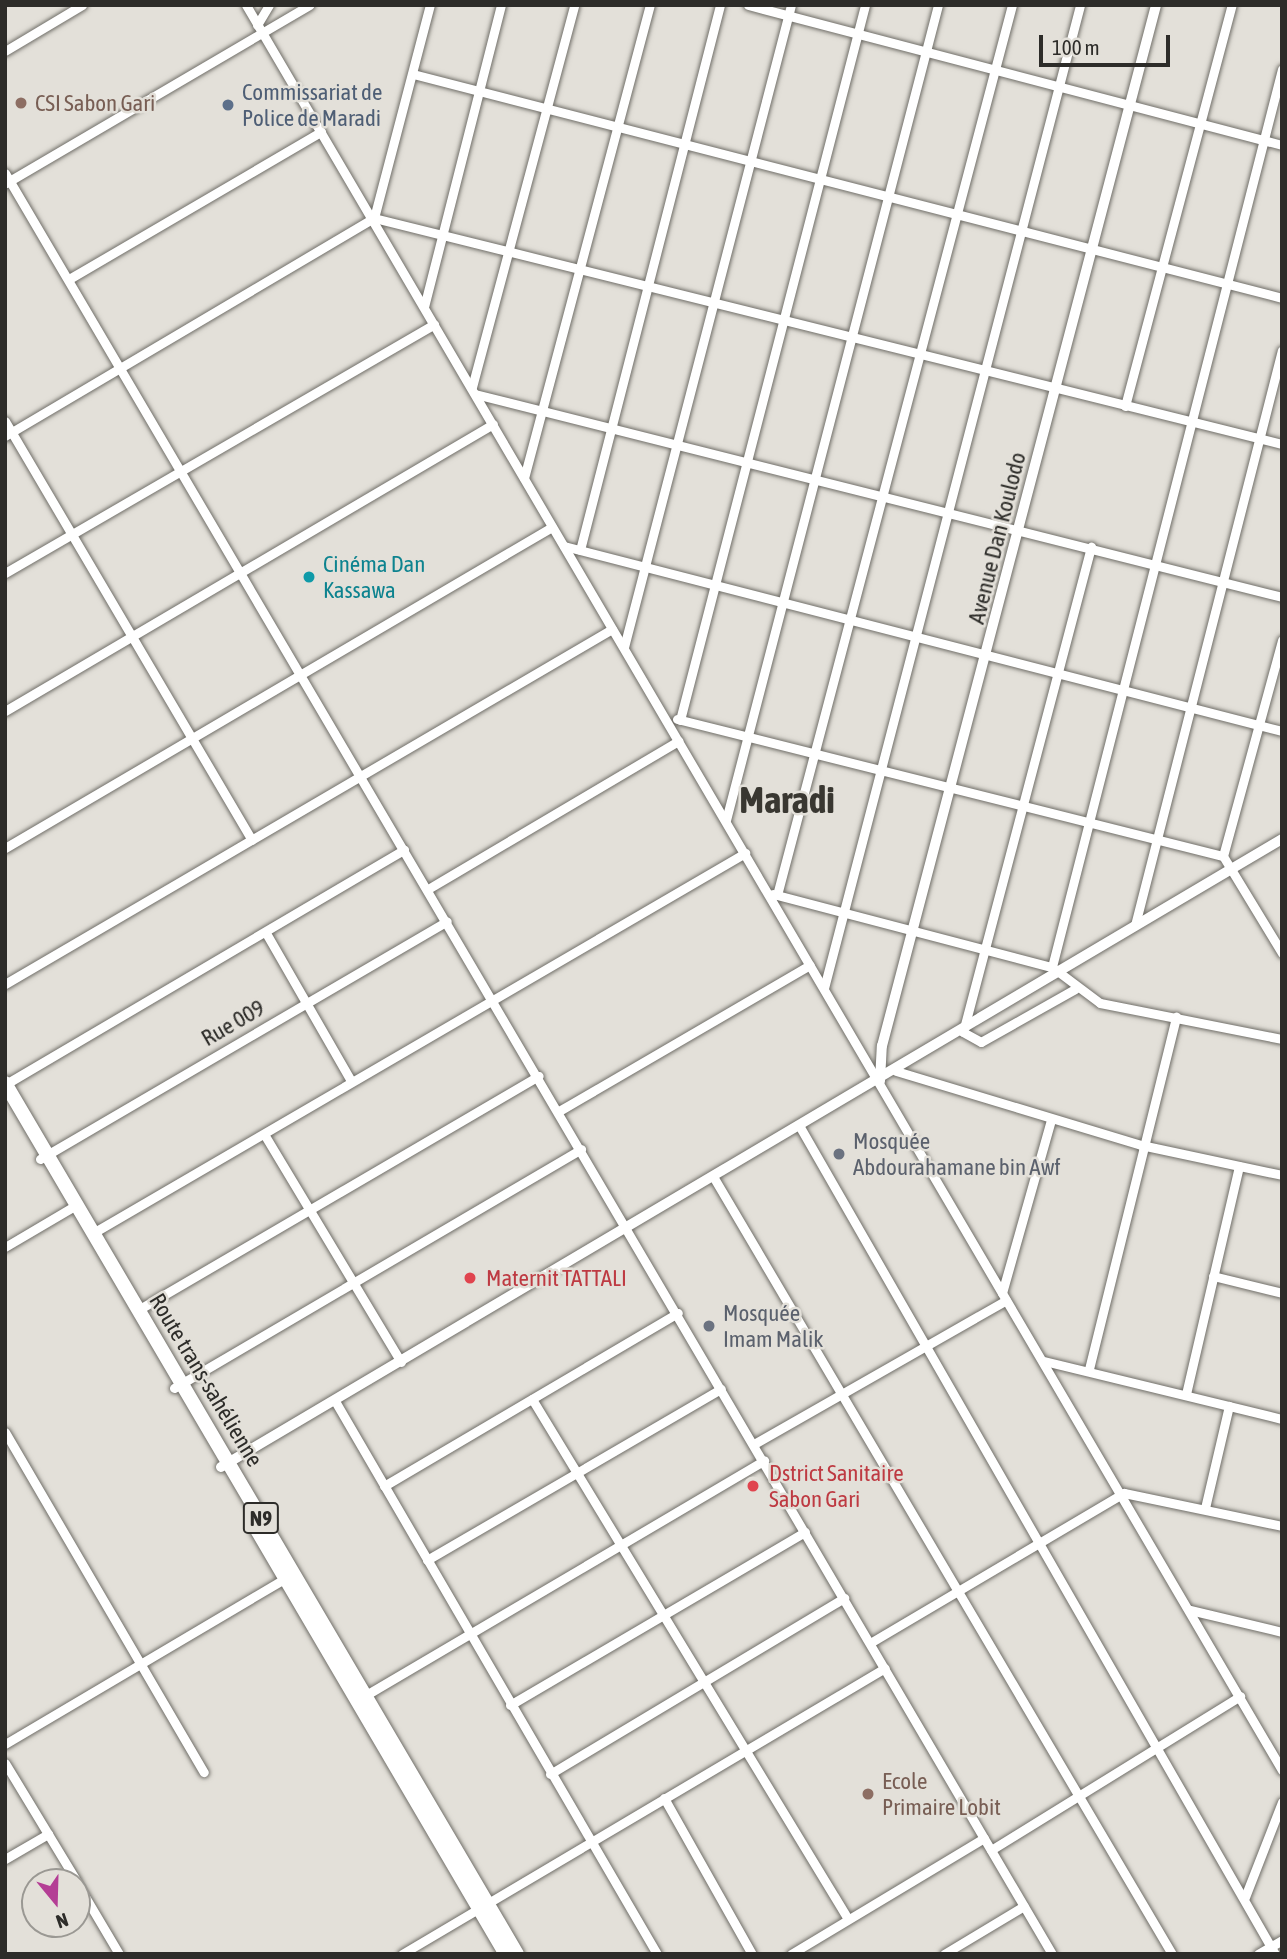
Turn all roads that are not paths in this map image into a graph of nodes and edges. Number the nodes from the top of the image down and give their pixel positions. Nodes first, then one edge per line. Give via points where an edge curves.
1 (82, 5) edge
2 (246, 5) edge
3 (269, 5) edge
4 (310, 5) edge
5 (430, 5) edge
6 (501, 5) edge
7 (574, 5) edge
8 (650, 5) edge
9 (720, 5) edge
10 (748, 5) edge
11 (791, 5) edge
12 (865, 5) edge
13 (938, 5) edge
14 (1012, 5) edge
15 (1080, 5) edge
16 (1156, 5) edge
17 (1232, 5) edge
18 (788, 16) junction
19 (260, 29) junction
20 (857, 36) junction
21 (5, 51) edge
22 (926, 52) junction
23 (1282, 69) edge
24 (994, 70) junction
25 (413, 74) junction
26 (1062, 87) junction
27 (479, 89) junction
28 (1129, 105) junction
29 (547, 107) junction
30 (1201, 123) junction
31 (618, 127) junction
32 (321, 132) junction
33 (1263, 140) junction
34 (684, 144) junction
35 (1282, 145) edge
36 (753, 162) junction
37 (820, 178) junction
38 (7, 179) edge
39 (891, 197) junction
40 (956, 214) junction
41 (373, 219) junction
42 (1026, 229) junction
43 (443, 231) junction
44 (1091, 246) junction
45 (513, 249) junction
46 (1162, 267) junction
47 (582, 268) junction
48 (69, 279) junction
49 (649, 284) junction
50 (1227, 285) junction
51 (1282, 298) edge
52 (716, 301) junction
53 (424, 307) junction
54 (782, 318) junction
55 (434, 324) junction
56 (851, 337) junction
57 (1282, 350) edge
58 (918, 355) junction
59 (121, 368) junction
60 (984, 372) junction
61 (473, 391) junction
62 (1056, 391) junction
63 (1125, 406) junction
64 (544, 411) junction
65 (5, 421) edge
66 (1196, 422) junction
67 (493, 424) junction
68 (611, 427) junction
69 (8, 434) edge
70 (1260, 438) junction
71 (678, 443) junction
72 (1282, 444) edge
73 (747, 461) junction
74 (182, 471) junction
75 (524, 478) junction
76 (815, 480) junction
77 (882, 495) junction
78 (950, 512) junction
79 (552, 527) junction
80 (1021, 530) junction
81 (71, 534) junction
82 (564, 546) junction
83 (1090, 547) junction
84 (580, 550) junction
85 (1157, 565) junction
86 (645, 568) junction
87 (241, 572) junction
88 (5, 573) edge
89 (1225, 584) junction
90 (714, 586) junction
91 (1282, 597) edge
92 (781, 604) junction
93 (849, 620) junction
94 (612, 629) junction
95 (918, 636) junction
96 (131, 637) junction
97 (1282, 640) edge
98 (624, 647) junction
99 (989, 655) junction
100 (1059, 673) junction
101 (302, 676) junction
102 (1124, 688) junction
103 (1192, 705) junction
104 (5, 711) edge
105 (665, 717) junction
106 (680, 720) junction
107 (1260, 724) junction
108 (1282, 731) edge
109 (746, 737) junction
110 (191, 739) junction
111 (678, 741) junction
112 (815, 753) junction
113 (883, 768) junction
114 (362, 776) junction
115 (954, 785) junction
116 (1025, 803) junction
117 (726, 820) junction
118 (1090, 821) junction
119 (1157, 838) junction
120 (1282, 839) edge
121 (252, 840) junction
122 (5, 848) edge
123 (404, 850) junction
124 (744, 853) junction
125 (1223, 856) junction
126 (1232, 868) junction
127 (428, 889) junction
128 (773, 894) junction
129 (844, 910) junction
130 (447, 921) junction
131 (1135, 925) junction
132 (915, 930) junction
133 (266, 933) junction
134 (983, 948) junction
135 (1282, 953) edge
136 (810, 965) junction
137 (1055, 971) junction
138 (5, 984) edge
139 (824, 988) junction
140 (1075, 989) junction
141 (494, 999) junction
142 (308, 1002) junction
143 (1176, 1017) junction
144 (964, 1032) junction
145 (1282, 1040) edge
146 (896, 1071) junction
147 (539, 1076) junction
148 (351, 1081) junction
149 (878, 1082) junction
150 (6, 1084) edge
151 (5, 1100) edge
152 (559, 1111) junction
153 (1051, 1120) junction
154 (800, 1128) junction
155 (264, 1134) junction
156 (1141, 1145) junction
157 (581, 1149) junction
158 (43, 1157) junction
159 (1239, 1166) junction
160 (1282, 1175) edge
161 (715, 1178) junction
162 (72, 1207) junction
163 (309, 1211) junction
164 (628, 1228) junction
165 (93, 1233) junction
166 (5, 1247) edge
167 (1213, 1276) junction
168 (353, 1285) junction
169 (1282, 1293) edge
170 (1004, 1296) junction
171 (138, 1310) junction
172 (678, 1313) junction
173 (922, 1348) junction
174 (1044, 1361) junction
175 (401, 1362) junction
176 (1089, 1369) junction
177 (178, 1385) junction
178 (721, 1389) junction
179 (842, 1394) junction
180 (1186, 1394) junction
181 (532, 1399) junction
182 (335, 1401) junction
183 (1229, 1406) junction
184 (1282, 1419) edge
185 (5, 1432) edge
186 (754, 1444) junction
187 (764, 1461) junction
188 (225, 1465) junction
189 (579, 1471) junction
190 (384, 1486) junction
191 (1124, 1493) junction
192 (1205, 1508) junction
193 (1282, 1525) edge
194 (805, 1532) junction
195 (620, 1543) junction
196 (1040, 1546) junction
197 (427, 1560) junction
198 (290, 1576) junction
199 (957, 1591) junction
200 (844, 1598) junction
201 (1190, 1610) junction
202 (663, 1616) junction
203 (1282, 1632) edge
204 (470, 1633) junction
205 (870, 1643) junction
206 (142, 1665) junction
207 (885, 1668) junction
208 (704, 1684) junction
209 (1240, 1696) junction
210 (361, 1698) junction
211 (510, 1705) junction
212 (5, 1744) edge
213 (1159, 1745) junction
214 (745, 1750) junction
215 (5, 1763) edge
216 (1282, 1770) edge
217 (204, 1772) dead end
218 (550, 1774) junction
219 (1076, 1794) junction
220 (664, 1798) junction
221 (1282, 1801) edge
222 (48, 1834) junction
223 (984, 1838) junction
224 (590, 1841) junction
225 (991, 1850) junction
226 (5, 1859) edge
227 (69, 1868) edge
228 (1245, 1897) junction
229 (483, 1905) junction
230 (91, 1906) edge
231 (1024, 1906) junction
232 (848, 1919) junction
233 (1282, 1940) edge
234 (1271, 1951) edge
235 (119, 1954) edge
236 (402, 1954) edge
237 (506, 1954) edge
238 (517, 1954) edge
239 (657, 1954) edge
240 (752, 1954) edge
241 (791, 1954) edge
242 (944, 1954) edge
243 (1052, 1954) edge
244 (1172, 1954) edge
245 (1258, 1954) edge

1 - 21 street
2 - 19 street
3 - 19 street
4 - 19 street
5 - 25 street
6 - 27 street
7 - 29 street
8 - 31 street
9 - 34 street
10 - 18 street
11 - 18 street
12 - 20 street
13 - 22 street
14 - 24 street
15 - 26 street
16 - 28 street, Avenue Dan Koulodo
17 - 30 street
18 - 20 street
18 - 36 street
19 - 32 street
19 - 38 street
20 - 22 street
20 - 37 street
22 - 24 street
22 - 39 street
23 - 33 street
24 - 26 street
24 - 40 street
25 - 27 street
25 - 41 street
26 - 28 street
26 - 42 street
27 - 29 street
27 - 43 street
28 - 30 street
28 - 44 street, Avenue Dan Koulodo
29 - 31 street
29 - 45 street
30 - 33 street
30 - 46 street
31 - 34 street
31 - 47 street
32 - 41 street
32 - 48 street
33 - 35 street
33 - 50 street
34 - 36 street
34 - 49 street
36 - 37 street
36 - 52 street
37 - 39 street
37 - 54 street
38 - 48 street
39 - 40 street
39 - 56 street
40 - 42 street
40 - 58 street
41 - 43 street
41 - 53 street
41 - 59 street
42 - 44 street
42 - 60 street
43 - 45 street
43 - 53 street
44 - 46 street
44 - 62 street, Avenue Dan Koulodo
45 - 47 street
45 - 61 street
46 - 50 street
46 - 63 street
47 - 49 street
47 - 64 street
48 - 59 street
49 - 52 street
49 - 68 street
50 - 51 street
50 - 66 street
52 - 54 street
52 - 71 street
53 - 55 street
54 - 56 street
54 - 73 street
55 - 61 street
55 - 74 street
56 - 58 street
56 - 76 street
57 - 70 street
58 - 60 street
58 - 77 street
59 - 69 street
59 - 74 street
60 - 62 street
60 - 78 street
61 - 64 street
61 - 67 street
62 - 63 street
62 - 80 street, Avenue Dan Koulodo
63 - 66 street
64 - 68 street
64 - 75 street
65 - 69 street
66 - 70 street
66 - 85 street
67 - 75 street
67 - 87 street
68 - 71 street
68 - 84 street
69 - 81 street
70 - 72 street
70 - 89 street
71 - 73 street
71 - 86 street
73 - 76 street
73 - 90 street
74 - 81 street
74 - 87 street
75 - 79 street
76 - 77 street
76 - 92 street
77 - 78 street
77 - 93 street
78 - 80 street
78 - 95 street
79 - 82 street
79 - 101 street
80 - 83 street
80 - 99 street, Avenue Dan Koulodo
81 - 88 street
81 - 96 street
82 - 84 street
82 - 94 street
83 - 85 street
83 - 100 street
84 - 86 street
85 - 89 street
85 - 102 street
86 - 90 street
86 - 98 street
87 - 96 street
87 - 101 street
89 - 91 street
89 - 103 street
90 - 92 street
90 - 106 street
92 - 93 street
92 - 109 street
93 - 95 street
93 - 112 street
94 - 98 street
94 - 114 street
95 - 99 street
95 - 113 street
96 - 104 street
96 - 110 street
97 - 107 street
98 - 105 street
99 - 100 street
99 - 115 street, Avenue Dan Koulodo
100 - 102 street
100 - 116 street
101 - 110 street
101 - 114 street
102 - 103 street
102 - 118 street
103 - 107 street
103 - 119 street
105 - 106 street
105 - 111 street
106 - 109 street
107 - 108 street
107 - 125 street
109 - 112 street
109 - 117 street
110 - 121 street
110 - 122 street
111 - 117 street
111 - 127 street
112 - 113 street
112 - 128 street
113 - 115 street
113 - 129 street
114 - 121 street
114 - 123 street
115 - 116 street
115 - 132 street, Avenue Dan Koulodo
116 - 118 street
116 - 134 street
117 - 124 street
118 - 119 street
118 - 137 street
119 - 125 street
119 - 131 street
120 - 126 street
121 - 138 street
123 - 127 street
123 - 133 street
124 - 128 street
124 - 141 street
125 - 126 street
126 - 131 street
126 - 135 street
127 - 130 street
128 - 129 street
128 - 136 street
129 - 132 street
129 - 139 street
130 - 141 street
130 - 142 street, Rue 009
131 - 137 street
132 - 134 street
132 - 149 street, Avenue Dan Koulodo via 881,1046
133 - 142 street
133 - 150 street
134 - 137 street
134 - 144 street
136 - 139 street
136 - 152 street
137 - 140 street
137 - 144 street
139 - 149 street
140 - 143 street via 1100,1003
140 - 144 street via 981,1042
141 - 147 street
141 - 148 street
142 - 148 street
142 - 158 street, Rue 009
143 - 145 street
143 - 156 street
144 - 146 street
146 - 149 street
146 - 153 street
147 - 152 street
147 - 163 street
148 - 155 street
149 - 154 street
149 - 170 street
150 - 158 highway, Route trans-sahélienne / N9
151 - 158 highway, Route trans-sahélienne / N9
152 - 157 street
153 - 156 street
153 - 170 street
154 - 161 street
154 - 173 street
155 - 163 street
155 - 165 street
156 - 159 street
156 - 176 street
157 - 164 street
157 - 168 street
158 - 162 highway, Route trans-sahélienne / N9
159 - 160 street
159 - 167 street
161 - 164 street
161 - 179 street
162 - 165 highway, Route trans-sahélienne / N9
162 - 166 street
162 - 177 highway, Route trans-sahélienne / N9
163 - 168 street
163 - 171 street
164 - 172 street
164 - 175 street
165 - 171 highway, Route trans-sahélienne / N9
167 - 169 street
167 - 180 street
168 - 175 street
168 - 177 street
170 - 173 street
170 - 174 street
171 - 177 highway, Route trans-sahélienne / N9
172 - 178 street
172 - 181 street
173 - 179 street
173 - 196 street
174 - 176 street
174 - 191 street
175 - 182 street
176 - 180 street
177 - 188 highway, Route trans-sahélienne / N9
178 - 186 street
178 - 189 street
179 - 186 street
179 - 199 street
180 - 183 street
181 - 189 street
181 - 190 street
182 - 188 street
182 - 190 street
183 - 184 street
183 - 192 street
185 - 206 street
186 - 187 street
187 - 194 street
187 - 195 street
188 - 198 highway, Route trans-sahélienne / N9
189 - 195 street
189 - 197 street
190 - 197 street
191 - 192 street
191 - 196 street
191 - 201 street
192 - 193 street
194 - 200 street
194 - 202 street
195 - 202 street
195 - 204 street
196 - 199 street
196 - 213 street
197 - 204 street
198 - 206 street
198 - 210 highway, Route trans-sahélienne / N9
199 - 205 street
199 - 219 street
200 - 205 street
200 - 208 street
201 - 203 street
201 - 209 street
202 - 208 street
202 - 211 street
204 - 210 street
204 - 211 street
205 - 207 street
206 - 212 street
206 - 217 street
207 - 214 street
207 - 223 street
208 - 214 street
208 - 218 street
209 - 213 street
209 - 216 street
210 - 229 highway, Route trans-sahélienne / N9
211 - 218 street
213 - 219 street
213 - 228 street
214 - 220 street
214 - 232 street
215 - 222 street
218 - 224 street
219 - 225 street
219 - 244 street
220 - 224 street
220 - 240 street
221 - 228 street
222 - 226 street
222 - 227 street
223 - 225 street
223 - 232 street
224 - 229 street
224 - 239 street
225 - 231 street
228 - 234 street
229 - 236 street
229 - 237 highway, Route trans-sahélienne / N9
229 - 238 highway, Route trans-sahélienne / N9
230 - 235 street
231 - 242 street
231 - 243 street
232 - 241 street
233 - 234 street
234 - 245 street

